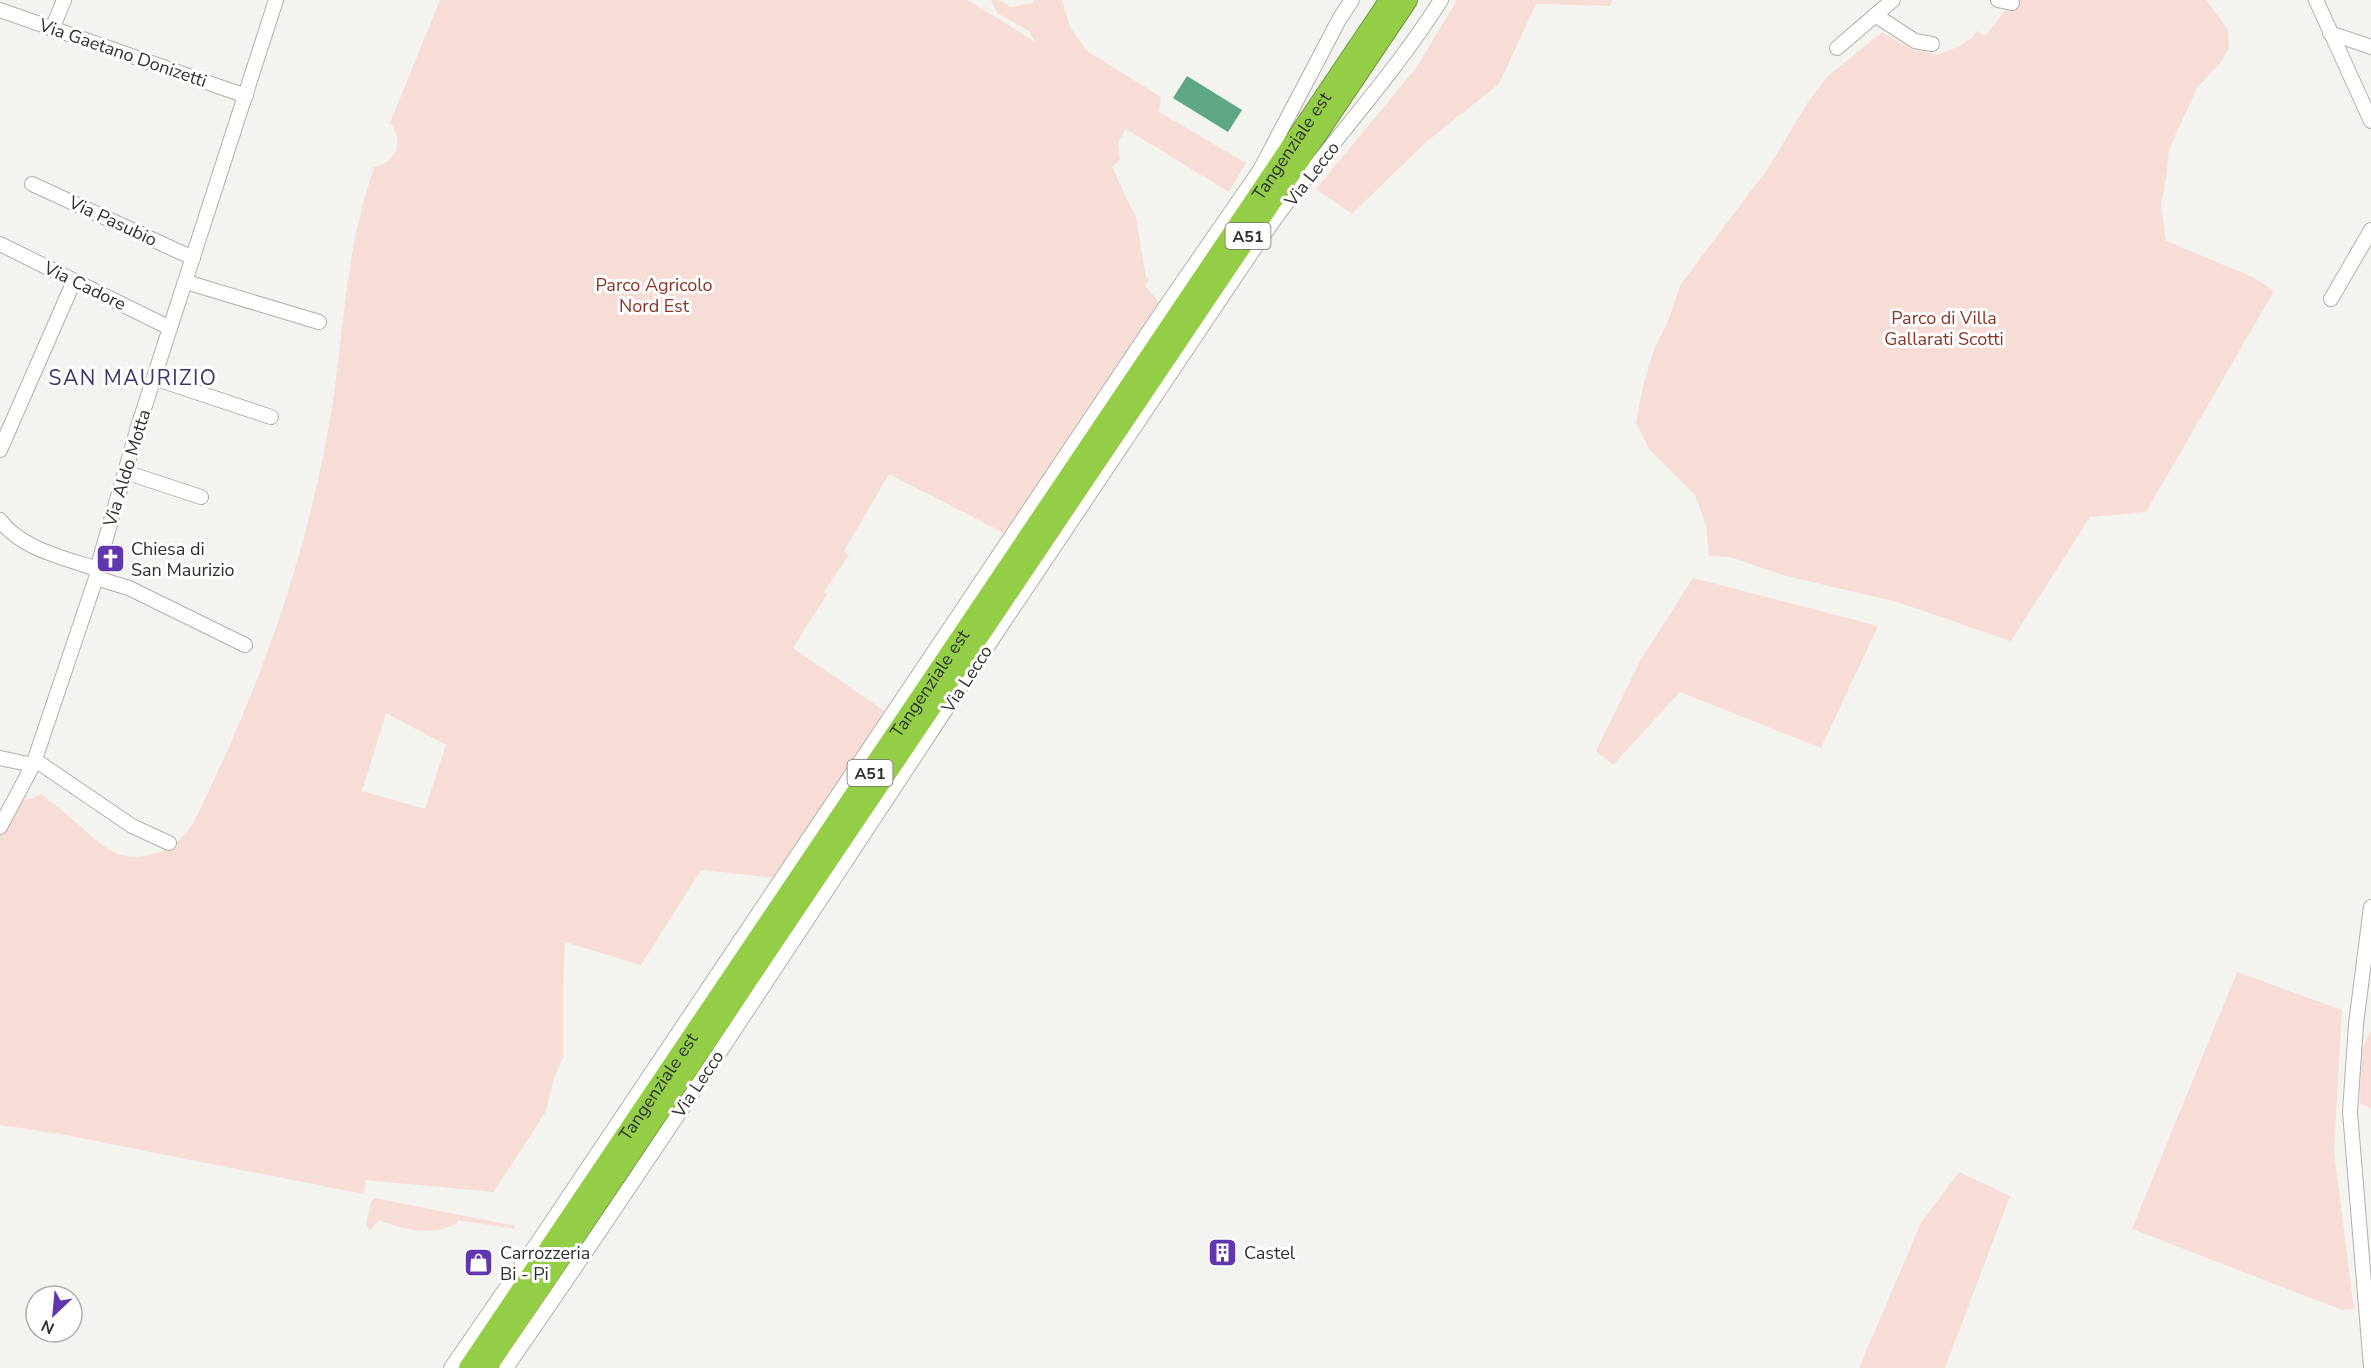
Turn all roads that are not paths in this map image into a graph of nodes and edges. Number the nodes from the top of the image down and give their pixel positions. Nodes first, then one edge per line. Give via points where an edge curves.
1 (64, 0) edge
2 (276, 0) edge
3 (1352, 0) edge
4 (1376, 0) edge
5 (1390, 0) edge
6 (1407, 0) edge
7 (1422, 0) edge
8 (1441, 0) edge
9 (1893, 0) edge
10 (1998, 0) edge
11 (2316, 0) edge
12 (2013, 3) dead end
13 (0, 10) edge
14 (1875, 15) junction
15 (52, 29) junction
16 (2330, 33) junction
17 (1932, 44) dead end
18 (2371, 47) edge
19 (1837, 48) dead end
20 (246, 96) junction
21 (1317, 121) junction
22 (2371, 121) edge
23 (32, 184) dead end
24 (2371, 230) edge
25 (0, 244) edge
26 (193, 258) junction
27 (74, 281) junction
28 (186, 282) junction
29 (2331, 299) dead end
30 (319, 322) dead end
31 (170, 328) junction
32 (154, 378) junction
33 (271, 417) dead end
34 (0, 450) edge
35 (124, 472) junction
36 (201, 497) dead end
37 (0, 520) edge
38 (96, 574) junction
39 (245, 645) dead end
40 (0, 758) edge
41 (34, 762) junction
42 (0, 827) edge
43 (169, 843) dead end
44 (2371, 908) edge
45 (2371, 1367) edge
46 (451, 1368) edge
47 (469, 1368) edge
48 (486, 1368) edge
49 (506, 1368) edge

1 - 15 street
2 - 20 street, Via Aldo Motta
3 - 46 street via 1260,170
4 - 21 highway via 1344,49
5 - 21 highway, Tangenziale est / A51
6 - 21 highway, Tangenziale est / A51
7 - 21 highway via 1383,56
8 - 49 street, Via Lecco via 1400,61 1261,240
9 - 14 street
10 - 12 street
11 - 16 street
13 - 15 street, Via Gaetano Donizetti
14 - 17 street via 1914,41
14 - 19 street
15 - 20 street, Via Gaetano Donizetti
16 - 18 street
16 - 22 street
20 - 26 street, Via Aldo Motta
21 - 47 highway, Tangenziale est / A51
21 - 48 highway, Tangenziale est / A51
23 - 26 street, Via Pasubio
24 - 29 street
25 - 27 street, Via Cadore
26 - 28 street, Via Aldo Motta
27 - 31 street, Via Cadore
27 - 34 street
28 - 30 street
28 - 31 street, Via Aldo Motta
31 - 32 street, Via Aldo Motta
32 - 33 street
32 - 35 street, Via Aldo Motta
35 - 36 street
35 - 38 street, Via Aldo Motta
37 - 38 street via 37,548
38 - 39 street
38 - 41 street, Via Aldo Motta
40 - 41 street
41 - 42 street, Via Aldo Motta
41 - 43 street via 132,826
44 - 45 street via 2356,1024 2350,1112

